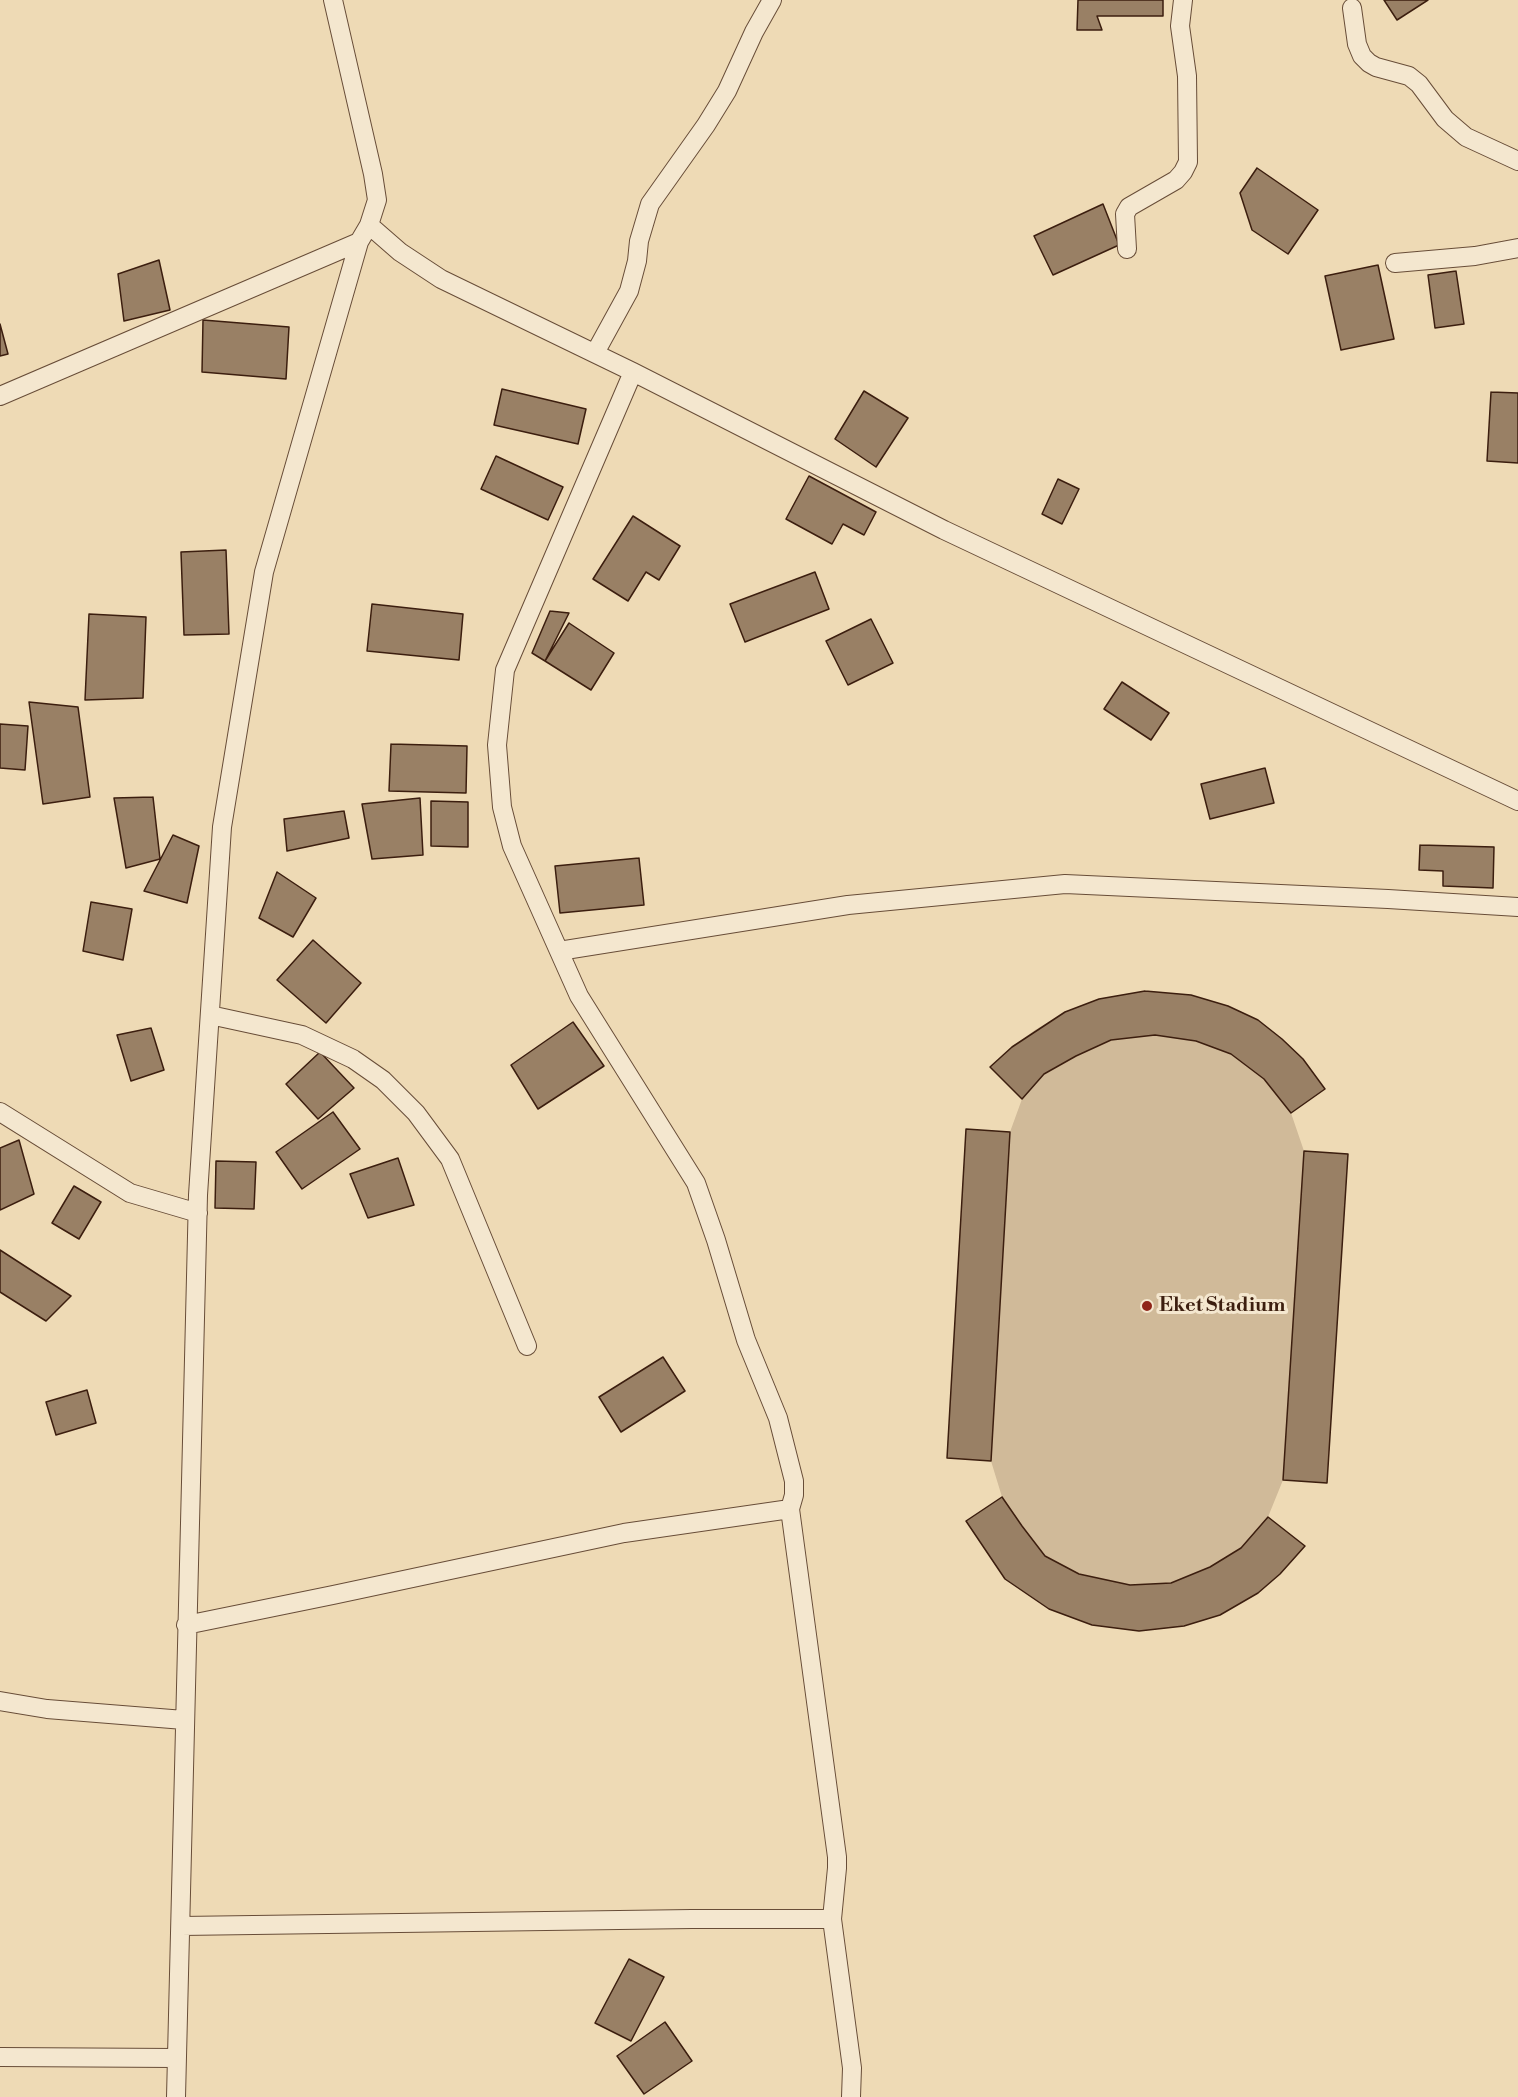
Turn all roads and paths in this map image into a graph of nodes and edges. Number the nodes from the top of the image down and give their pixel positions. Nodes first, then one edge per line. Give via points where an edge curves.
1 (333, 0) edge
2 (772, 0) edge
3 (1184, 0) edge
4 (1352, 8) dead end
5 (1518, 161) edge
6 (369, 225) junction
7 (359, 242) junction
8 (1518, 248) edge
9 (1127, 249) dead end
10 (1395, 263) dead end
11 (595, 353) junction
12 (633, 372) junction
13 (0, 396) edge
14 (1518, 801) edge
15 (1518, 907) edge
16 (558, 951) junction
17 (210, 1015) junction
18 (0, 1112) edge
19 (198, 1213) junction
20 (527, 1346) dead end
21 (790, 1509) junction
22 (186, 1624) junction
23 (0, 1701) edge
24 (184, 1720) junction
25 (832, 1919) junction
26 (181, 1926) junction
27 (0, 2057) edge
28 (176, 2058) junction
29 (176, 2097) edge
30 (851, 2097) edge

1 - 6 street via 373,174 377,200
2 - 11 street via 727,91 650,204 629,291
3 - 9 street via 1180,26 1186,76 1188,162 1176,180 1129,207 1125,214
4 - 5 street via 1357,44 1369,63 1409,76 1445,119 1466,137
6 - 7 street
6 - 11 street via 441,279
7 - 13 street
7 - 17 street via 264,572 222,827
8 - 10 street
11 - 12 street
12 - 14 street via 945,530
12 - 16 street via 505,669 497,745 502,807 512,846
15 - 16 street via 1065,884 848,905
16 - 21 street via 579,996 696,1183 746,1340 778,1418 794,1481
17 - 19 street
17 - 20 street via 302,1035 343,1054 383,1080 416,1113 450,1158
18 - 19 street via 130,1193
19 - 22 street
21 - 22 street via 624,1533
21 - 25 street via 837,1857
22 - 24 street
23 - 24 street via 47,1709
24 - 26 street
25 - 26 street
25 - 30 street via 852,2068
26 - 28 street
27 - 28 street
28 - 29 street

